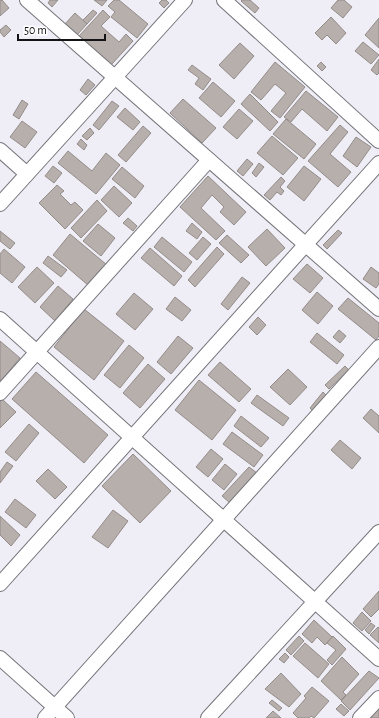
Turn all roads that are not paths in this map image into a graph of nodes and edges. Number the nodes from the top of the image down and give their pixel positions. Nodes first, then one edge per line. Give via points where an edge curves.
1 (27, 0) edge
2 (185, 0) edge
3 (224, 0) edge
4 (115, 77) junction
5 (379, 140) edge
6 (0, 150) edge
7 (210, 160) junction
8 (379, 163) edge
9 (27, 174) junction
10 (0, 204) edge
11 (306, 244) junction
12 (379, 309) edge
13 (0, 319) edge
14 (379, 347) edge
15 (37, 352) junction
16 (0, 393) edge
17 (132, 438) junction
18 (223, 520) junction
19 (379, 532) edge
20 (0, 584) edge
21 (315, 602) junction
22 (0, 658) edge
23 (379, 660) edge
24 (379, 698) edge
25 (54, 707) junction
26 (45, 718) edge
27 (67, 718) edge
28 (208, 718) edge
29 (360, 718) edge

1 - 4 street
2 - 4 street
3 - 5 street
4 - 7 street
4 - 9 street
6 - 9 street
7 - 11 street
7 - 15 street
8 - 11 street
9 - 10 street
11 - 12 street
11 - 17 street
13 - 15 street
14 - 18 street
15 - 16 street
15 - 17 street
17 - 18 street
17 - 20 street
18 - 21 street
18 - 25 street
19 - 21 street
21 - 23 street
21 - 28 street
22 - 25 street
24 - 29 street
25 - 26 street
25 - 27 street

